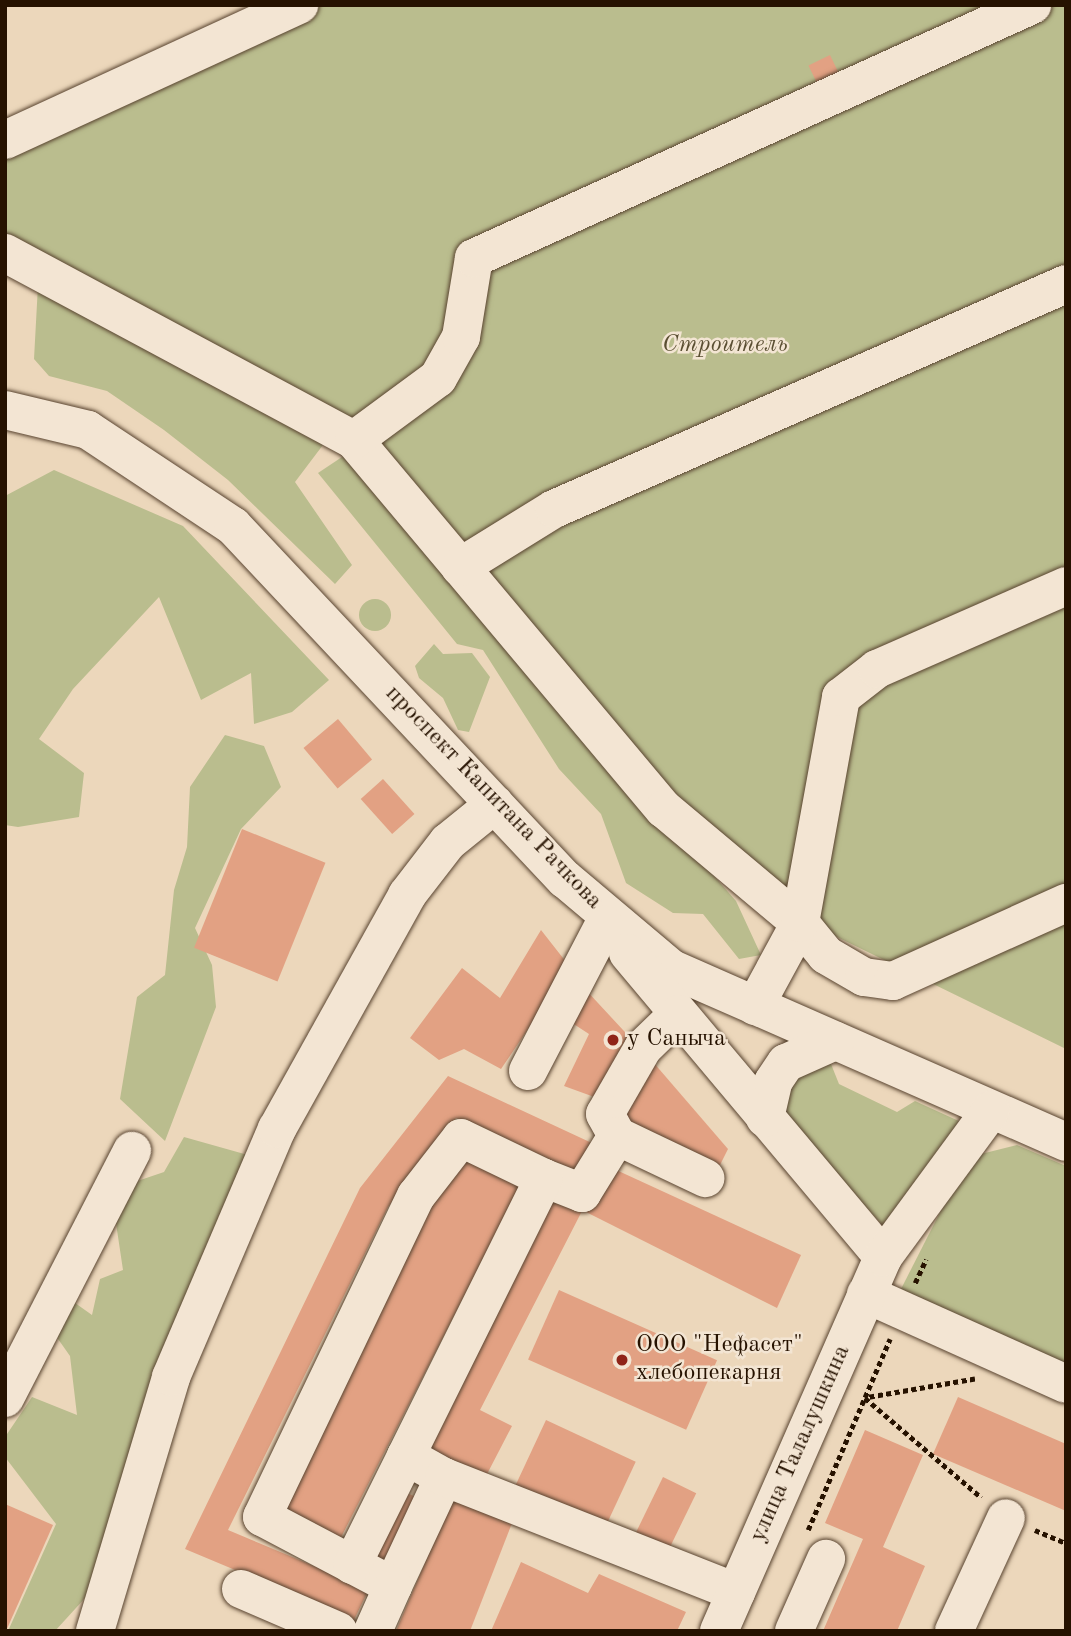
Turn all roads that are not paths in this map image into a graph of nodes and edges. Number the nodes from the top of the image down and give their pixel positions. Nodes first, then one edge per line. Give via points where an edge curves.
1 (299, 5) edge
2 (1032, 5) edge
3 (5, 140) edge
4 (5, 253) edge
5 (1066, 284) edge
6 (5, 410) edge
7 (354, 440) junction
8 (460, 567) junction
9 (1066, 586) edge
10 (495, 804) junction
11 (580, 891) junction
12 (1066, 903) edge
13 (800, 923) junction
14 (604, 925) junction
15 (755, 1006) junction
16 (678, 1014) junction
17 (835, 1041) junction
18 (528, 1071) dead end
19 (991, 1110) junction
20 (765, 1118) junction
21 (617, 1136) junction
22 (1066, 1142) edge
23 (132, 1151) dead end
24 (544, 1178) junction
25 (705, 1178) dead end
26 (883, 1256) junction
27 (866, 1294) junction
28 (1066, 1384) edge
29 (5, 1398) edge
30 (406, 1455) junction
31 (443, 1477) junction
32 (1006, 1518) road end
33 (826, 1559) dead end
34 (352, 1564) junction
35 (393, 1586) junction
36 (241, 1589) dead end
37 (736, 1592) junction
38 (95, 1631) edge
39 (338, 1631) edge
40 (373, 1631) edge
41 (719, 1631) edge
42 (794, 1631) edge
43 (954, 1631) edge

1 - 3 street
2 - 7 street via 474,258 461,337 438,378
4 - 7 street
5 - 8 street via 554,509
6 - 10 street, проспект Капитана Рачкова via 88,430 233,526
7 - 8 street
8 - 13 street via 664,809
9 - 13 street via 877,669 841,696
10 - 11 street, проспект Капитана Рачкова
10 - 38 street via 448,842 407,895 277,1129 171,1377
11 - 14 street
11 - 15 street, проспект Капитана Рачкова via 671,969
12 - 13 street via 893,981 864,977 826,955
13 - 15 street
14 - 16 street
14 - 18 street
15 - 17 street, проспект Капитана Рачкова
16 - 20 street
16 - 21 street via 643,1048 605,1114
17 - 19 street, проспект Капитана Рачкова
17 - 20 street via 786,1063 773,1082
19 - 22 street, проспект Капитана Рачкова
19 - 26 street, улица Талалушкина
20 - 26 street
21 - 24 street via 582,1193
21 - 25 street
23 - 29 street
24 - 30 street
24 - 34 street via 461,1138 416,1196 262,1517
26 - 27 street, улица Талалушкина
27 - 28 street
27 - 37 street, улица Талалушкина
30 - 31 street
30 - 34 street
31 - 35 street
31 - 37 street
32 - 43 street
33 - 42 street
34 - 35 street
35 - 40 street
36 - 39 street
37 - 41 street, улица Талалушкина

